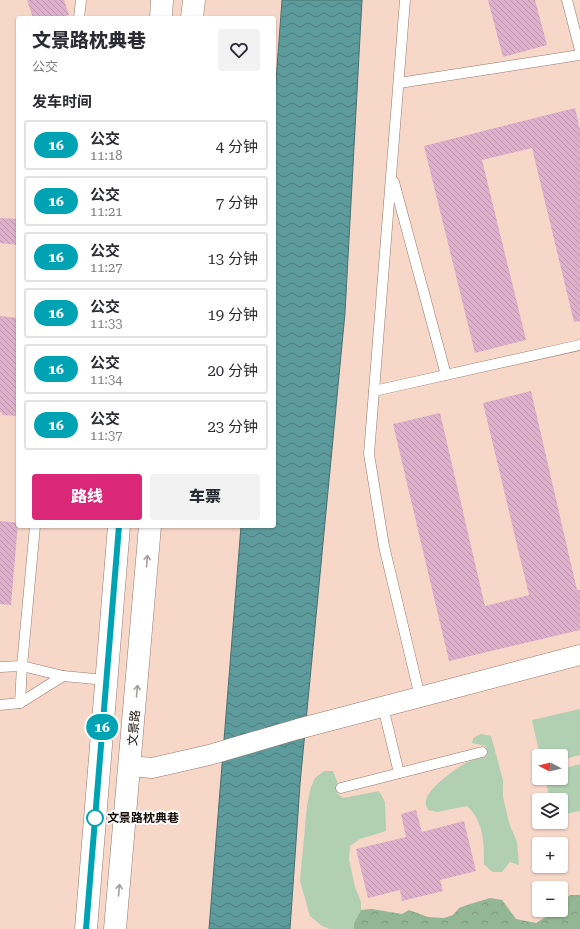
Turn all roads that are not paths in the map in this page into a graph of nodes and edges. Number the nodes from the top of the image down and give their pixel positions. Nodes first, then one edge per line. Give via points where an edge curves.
1 (81, 0) edge
2 (162, 0) edge
3 (194, 0) edge
4 (405, 0) edge
5 (567, 0) edge
6 (80, 16) edge
7 (161, 16) edge
8 (192, 16) edge
9 (580, 50) edge
10 (580, 54) edge
11 (399, 83) junction
12 (392, 174) junction
13 (580, 345) edge
14 (446, 375) junction
15 (374, 391) junction
16 (35, 528) edge
17 (119, 528) edge
18 (150, 528) edge
19 (580, 655) edge
20 (22, 666) junction
21 (0, 667) edge
22 (63, 676) junction
23 (106, 680) junction
24 (420, 697) junction
25 (20, 703) junction
26 (0, 705) edge
27 (382, 707) junction
28 (482, 752) dead end
29 (130, 766) junction
30 (399, 773) junction
31 (341, 788) dead end
32 (86, 929) edge
33 (115, 929) edge

1 - 6 lane
2 - 7 main road
3 - 8 main road
4 - 11 lane
5 - 9 lane
10 - 11 lane
11 - 12 lane
12 - 14 lane
12 - 15 lane
13 - 14 lane
14 - 15 lane
15 - 24 lane via 369,454 376,505
16 - 20 lane
17 - 23 main road
29 -> 18 main road, 文景路
19 - 24 street
20 - 21 lane
20 - 22 lane
20 - 25 lane
22 - 23 lane
22 - 25 lane
23 - 32 main road
24 - 27 street
25 - 26 lane
27 - 29 street via 209,755 152,768
27 - 30 lane
28 - 30 lane
33 -> 29 main road, 文景路
30 - 31 lane

